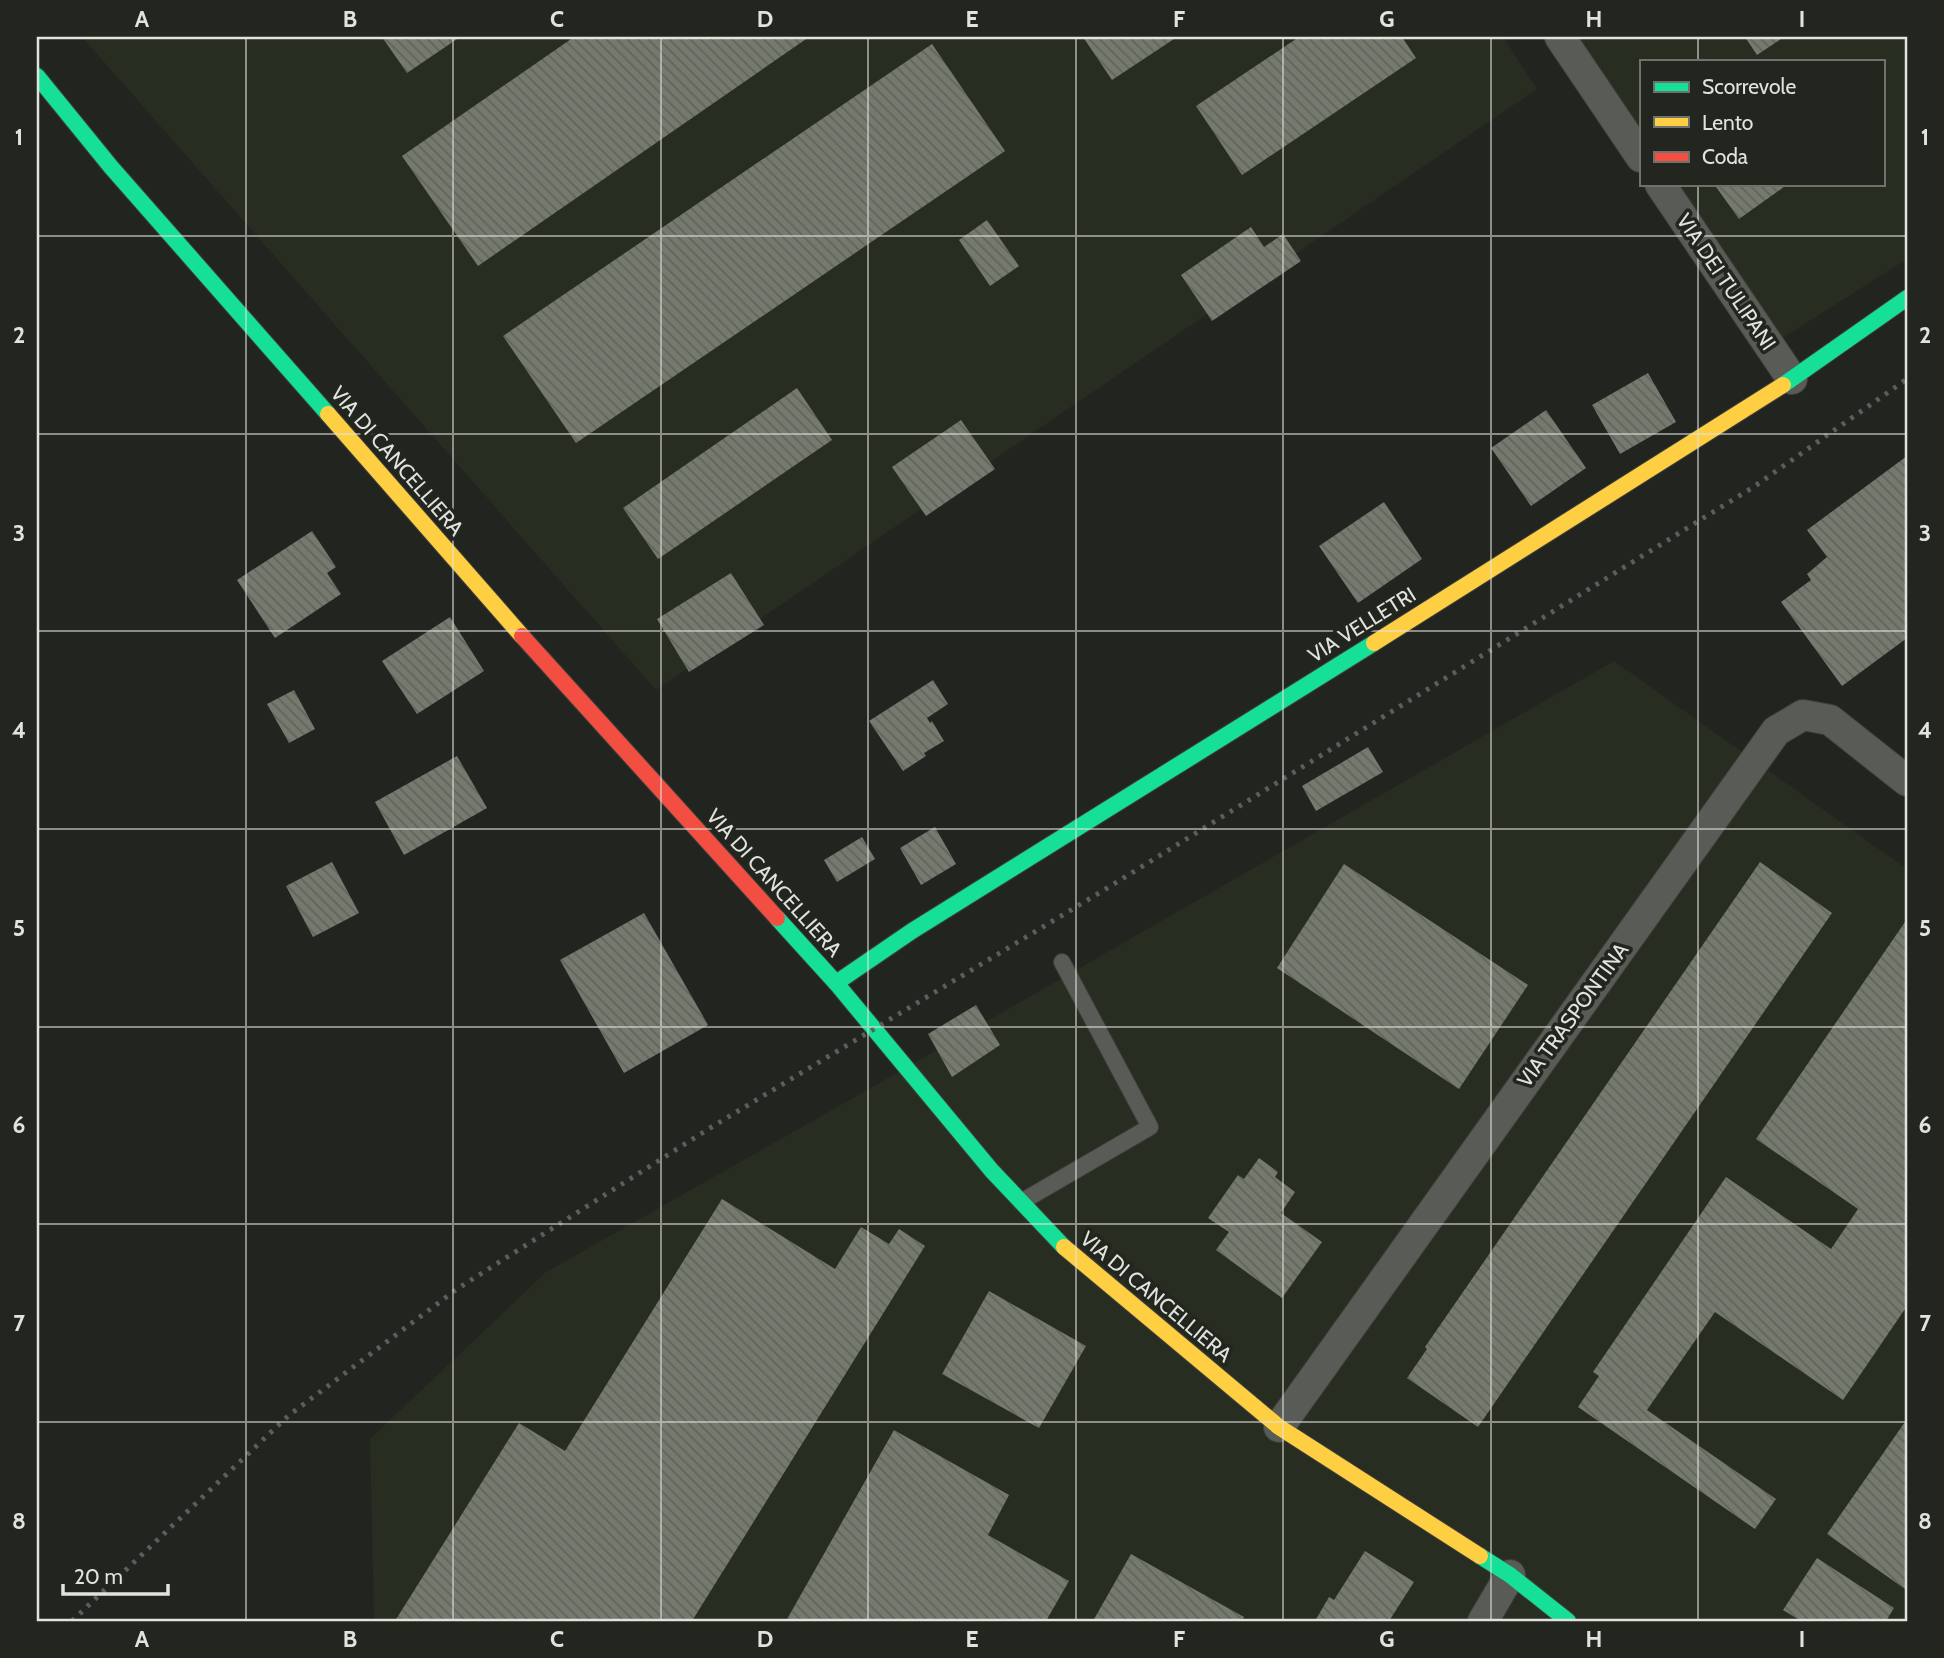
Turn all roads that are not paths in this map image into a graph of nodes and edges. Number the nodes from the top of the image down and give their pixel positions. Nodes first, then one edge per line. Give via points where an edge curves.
1 (1560, 37) edge
2 (37, 76) edge
3 (1640, 156) edge
4 (1661, 186) edge
5 (1907, 298) edge
6 (1792, 379) junction
7 (1907, 780) edge
8 (1062, 962) dead end
9 (836, 983) junction
10 (1021, 1202) junction
11 (1279, 1427) junction
12 (1510, 1575) junction
13 (1483, 1621) edge
14 (1568, 1621) edge

1 - 3 street
2 - 9 street, VIA DI CANCELLIERA via 111,167 515,627
4 - 6 street, VIA DEI TULIPANI
5 - 6 street, VIA VELLETRI
6 - 9 street, VIA VELLETRI
7 - 11 street, VIA TRASPONTINA via 1830,720 1803,715 1776,731
8 - 10 lane via 1150,1127
9 - 10 street, VIA DI CANCELLIERA
10 - 11 street, VIA DI CANCELLIERA via 1064,1247
11 - 12 street, VIA DI CANCELLIERA
12 - 13 street
12 - 14 street, VIA DI CANCELLIERA

